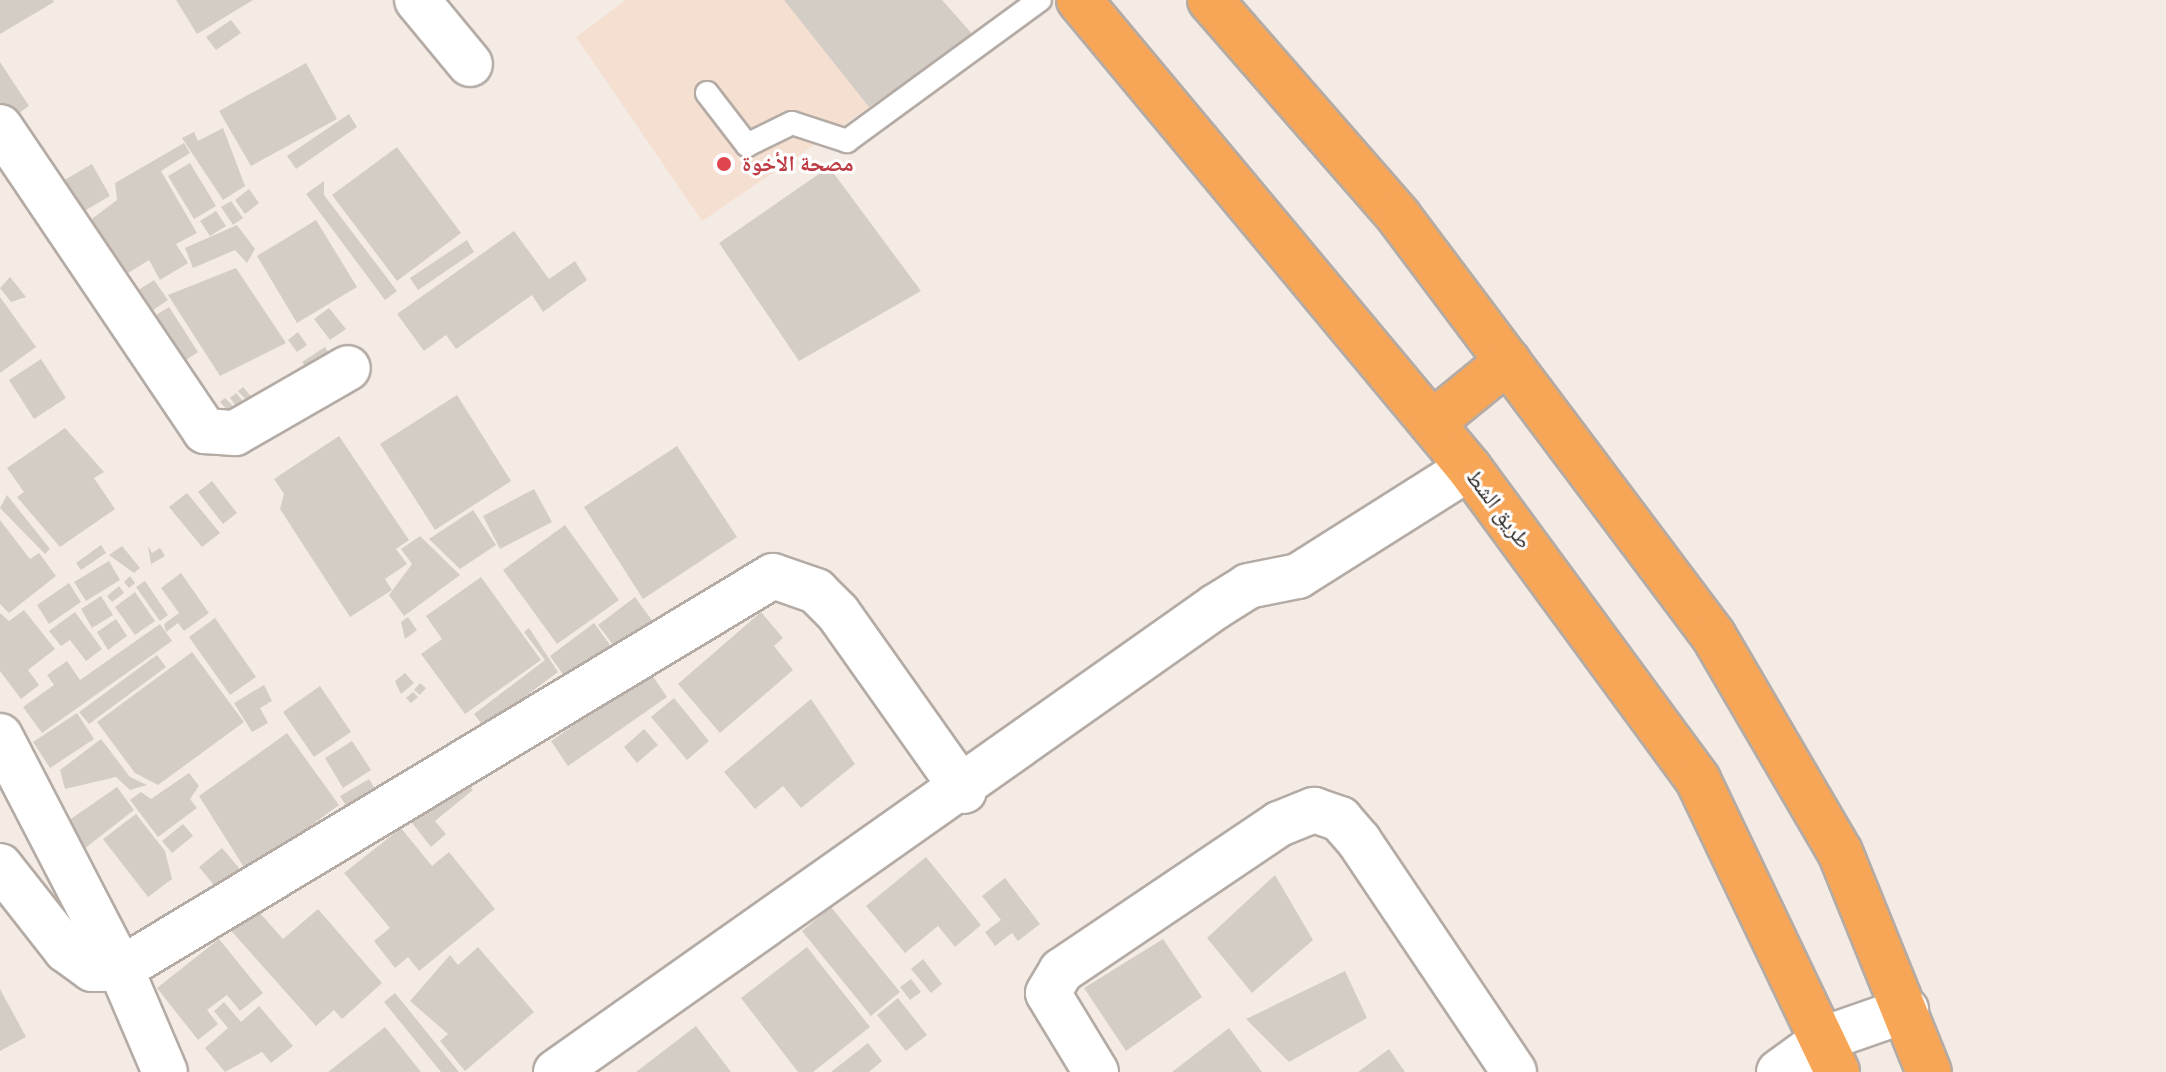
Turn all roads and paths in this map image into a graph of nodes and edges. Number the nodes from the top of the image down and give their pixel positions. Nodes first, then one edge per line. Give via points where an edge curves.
1 (417, 0) edge
2 (1040, 0) edge
3 (1079, 0) edge
4 (1210, 0) edge
5 (470, 64) dead end
6 (707, 93) dead end
7 (0, 127) edge
8 (1508, 361) junction
9 (348, 368) dead end
10 (1432, 423) junction
11 (1469, 468) junction
12 (0, 736) edge
13 (964, 791) junction
14 (0, 866) edge
15 (121, 969) junction
16 (1906, 1010) junction
17 (1832, 1055) edge
18 (165, 1072) edge
19 (556, 1072) edge
20 (1096, 1072) edge
21 (1514, 1072) edge
22 (1779, 1072) edge
23 (1929, 1072) edge

1 - 5 street
2 - 6 lane via 847,141 792,123 747,145
3 - 10 highway, طريق الشط
4 - 8 highway via 1399,217
7 - 9 street via 205,431 235,433
8 - 10 highway
8 - 16 highway via 1713,635 1840,852
10 - 11 highway, طريق الشط
11 - 13 street via 1298,576 1237,593
11 - 17 highway, طريق الشط via 1698,780
12 - 15 street
13 - 15 street via 838,613 816,591 773,576
13 - 19 street
14 - 15 street via 66,950 92,969
15 - 18 street
16 - 17 street
16 - 23 highway
17 - 22 street
20 - 21 street via 1048,993 1061,971 1279,824 1314,810 1340,819 1359,841

